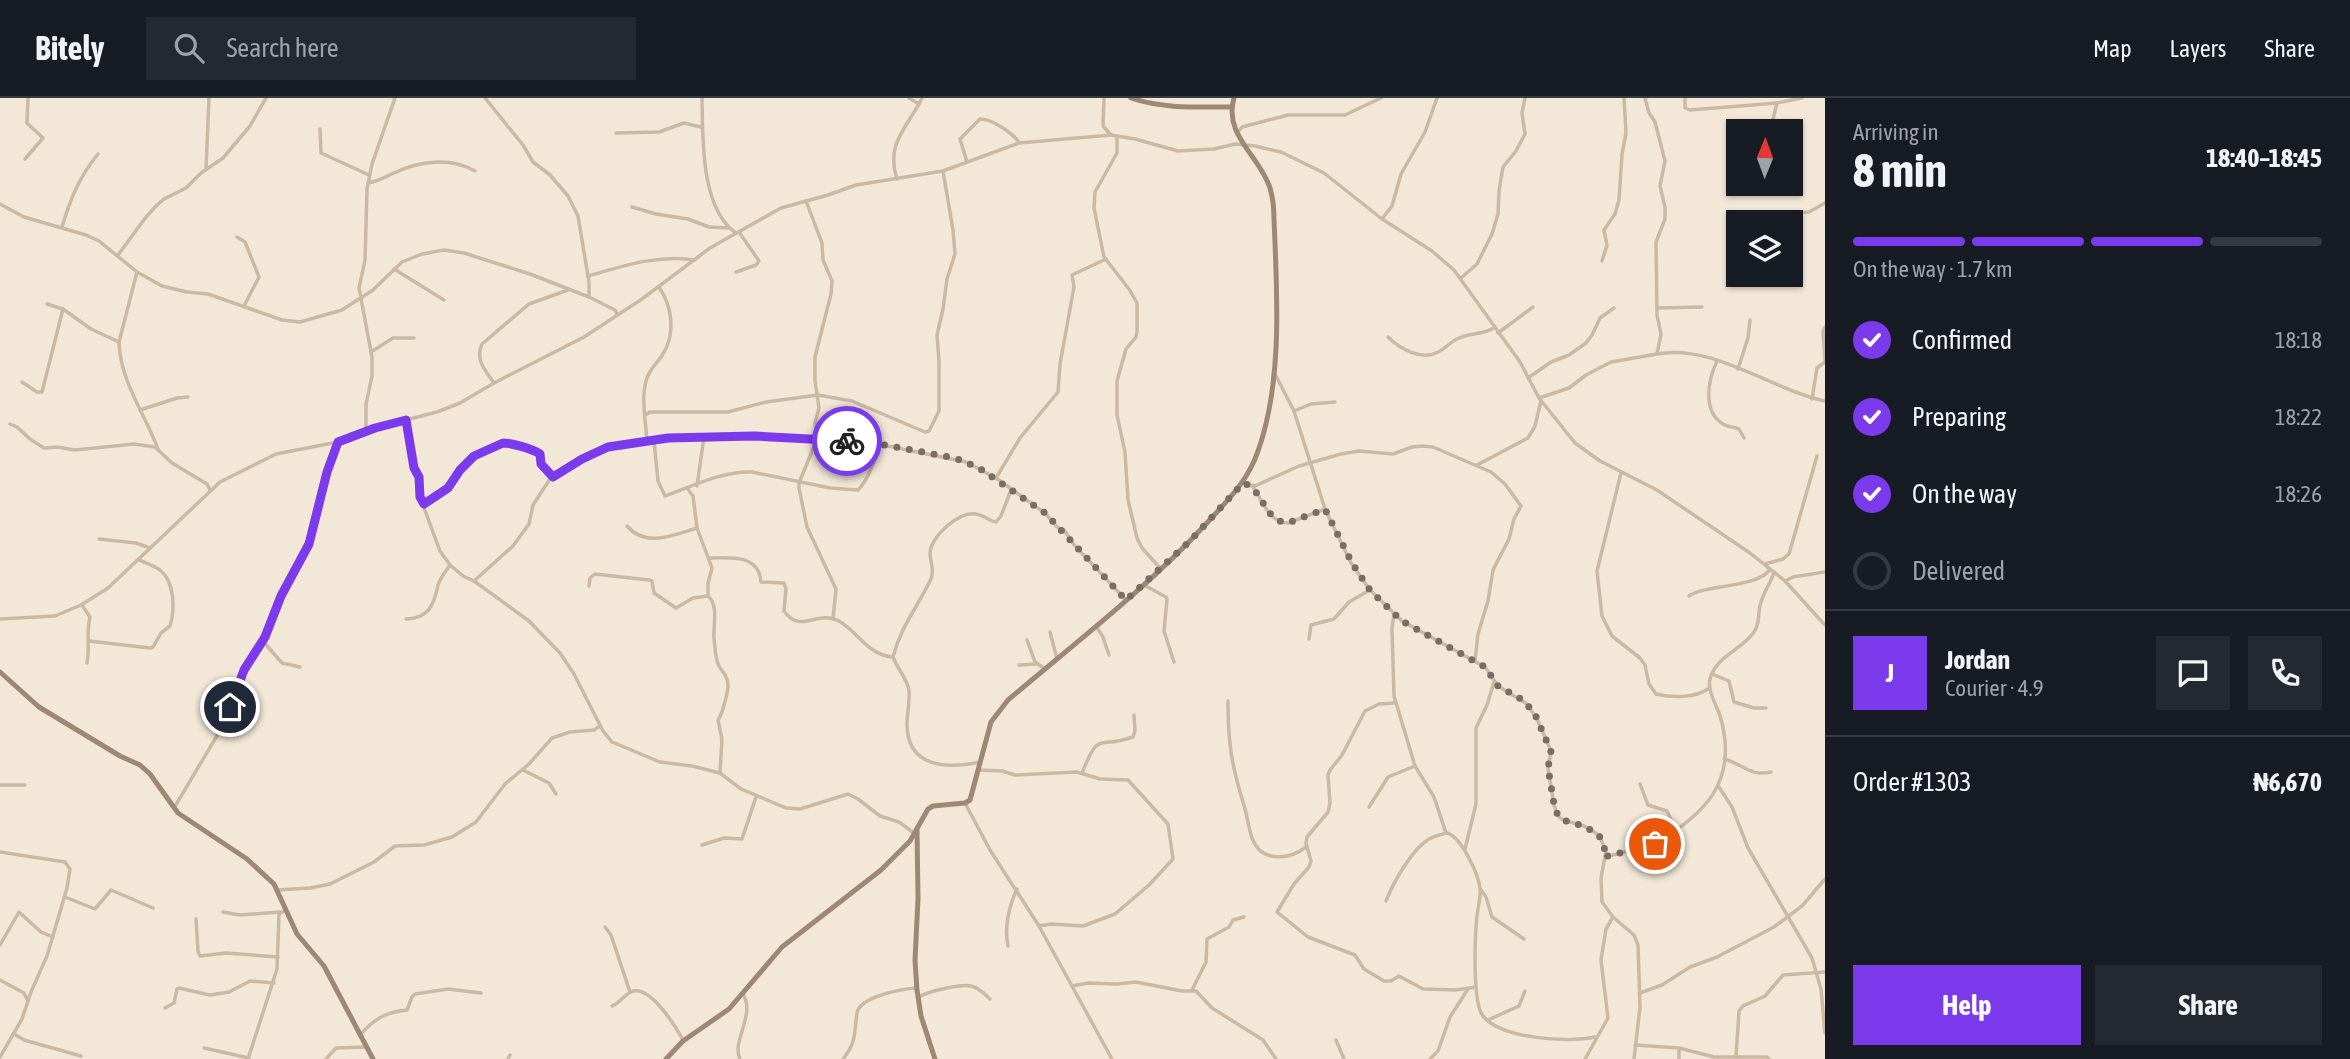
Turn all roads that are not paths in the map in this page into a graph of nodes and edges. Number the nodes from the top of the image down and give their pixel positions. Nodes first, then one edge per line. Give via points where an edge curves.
1 (28, 98) edge
2 (209, 98) edge
3 (266, 98) edge
4 (395, 98) edge
5 (485, 98) edge
6 (702, 98) edge
7 (909, 98) edge
8 (922, 98) edge
9 (1104, 98) edge
10 (1131, 98) edge
11 (1234, 98) edge
12 (1381, 98) edge
13 (1437, 98) edge
14 (1525, 98) edge
15 (1624, 98) edge
16 (1645, 98) edge
17 (1685, 98) edge
18 (1802, 98) edge
19 (1777, 103) junction
20 (919, 105) junction
21 (1231, 107) junction
22 (1773, 119) edge
23 (701, 127) junction
24 (320, 129) dead end
25 (616, 133) dead end
26 (1237, 133) junction
27 (1111, 135) junction
28 (1117, 136) junction
29 (1019, 143) junction
30 (1242, 145) junction
31 (98, 155) dead end
32 (25, 159) dead end
33 (968, 162) junction
34 (206, 169) junction
35 (475, 171) dead end
36 (943, 171) junction
37 (369, 175) junction
38 (897, 179) junction
39 (368, 183) junction
40 (806, 201) junction
41 (0, 204) edge
42 (1825, 204) edge
43 (632, 206) dead end
44 (1803, 212) edge
45 (1382, 219) junction
46 (62, 227) junction
47 (729, 228) junction
48 (737, 232) junction
49 (237, 237) dead end
50 (118, 255) junction
51 (1106, 259) junction
52 (695, 260) junction
53 (1602, 261) dead end
54 (394, 269) junction
55 (137, 272) junction
56 (736, 272) dead end
57 (588, 276) junction
58 (1461, 278) junction
59 (659, 287) junction
60 (568, 290) junction
61 (589, 297) junction
62 (360, 299) junction
63 (444, 299) dead end
64 (47, 304) dead end
65 (244, 306) junction
66 (1533, 307) dead end
67 (1657, 307) junction
68 (1702, 307) dead end
69 (1614, 308) dead end
70 (63, 309) junction
71 (617, 314) junction
72 (1750, 320) dead end
73 (1825, 327) edge
74 (1494, 328) junction
75 (1498, 333) junction
76 (1388, 337) dead end
77 (414, 338) dead end
78 (119, 342) junction
79 (372, 352) junction
80 (1657, 355) junction
81 (1825, 361) edge
82 (1717, 362) junction
83 (1738, 369) junction
84 (1273, 371) junction
85 (1528, 378) junction
86 (22, 382) dead end
87 (494, 383) junction
88 (818, 395) junction
89 (188, 397) dead end
90 (1812, 398) junction
91 (1540, 399) junction
92 (1825, 401) edge
93 (1335, 402) dead end
94 (141, 410) junction
95 (1294, 411) junction
96 (645, 415) junction
97 (406, 420) junction
98 (10, 424) dead end
99 (366, 431) junction
100 (704, 437) junction
101 (1744, 438) dead end
102 (817, 439) junction
103 (654, 441) junction
104 (338, 442) junction
105 (647, 442) junction
106 (879, 445) junction
107 (159, 450) junction
108 (1817, 456) dead end
109 (1310, 462) junction
110 (1477, 465) junction
111 (1621, 473) junction
112 (553, 477) junction
113 (996, 478) junction
114 (203, 481) junction
115 (220, 482) junction
116 (799, 483) junction
117 (1243, 483) junction
118 (1251, 485) junction
119 (697, 486) junction
120 (687, 488) junction
121 (210, 490) junction
122 (1011, 490) junction
123 (424, 504) junction
124 (1325, 509) junction
125 (626, 526) dead end
126 (697, 528) junction
127 (99, 539) dead end
128 (150, 548) junction
129 (710, 558) junction
130 (139, 560) junction
131 (1765, 564) junction
132 (450, 565) junction
133 (1161, 569) junction
134 (1772, 571) junction
135 (1825, 572) edge
136 (474, 581) junction
137 (1785, 581) junction
138 (1144, 585) junction
139 (589, 586) dead end
140 (1370, 590) junction
141 (708, 596) junction
142 (1689, 596) dead end
143 (1126, 600) junction
144 (81, 605) junction
145 (1394, 614) junction
146 (0, 619) edge
147 (406, 619) dead end
148 (833, 619) junction
149 (1825, 625) edge
150 (1096, 626) junction
151 (1050, 632) dead end
152 (1027, 639) dead end
153 (1309, 639) dead end
154 (262, 640) junction
155 (89, 641) junction
156 (1109, 655) dead end
157 (893, 657) junction
158 (1057, 659) junction
159 (1475, 661) junction
160 (1174, 662) dead end
161 (87, 663) dead end
162 (1037, 664) junction
163 (1019, 665) dead end
164 (300, 667) dead end
165 (1045, 669) junction
166 (0, 672) edge
167 (1712, 674) junction
168 (1494, 682) junction
169 (1710, 686) junction
170 (1702, 693) junction
171 (1713, 696) junction
172 (1228, 701) dead end
173 (1395, 703) junction
174 (1766, 708) dead end
175 (1134, 715) dead end
176 (601, 726) junction
177 (1724, 759) junction
178 (980, 762) junction
179 (1415, 766) junction
180 (523, 770) junction
181 (978, 770) junction
182 (1771, 772) dead end
183 (720, 773) junction
184 (1082, 773) junction
185 (1640, 784) dead end
186 (0, 785) edge
187 (25, 785) dead end
188 (1719, 787) junction
189 (556, 794) dead end
190 (756, 796) junction
191 (965, 803) junction
192 (1369, 807) dead end
193 (174, 808) junction
194 (917, 827) junction
195 (1676, 830) junction
196 (1446, 833) junction
197 (914, 834) junction
198 (702, 845) dead end
199 (1306, 847) junction
200 (1465, 849) junction
201 (0, 852) edge
202 (1604, 857) junction
203 (1825, 879) edge
204 (1480, 888) junction
205 (1017, 889) junction
206 (278, 890) junction
207 (65, 897) junction
208 (1386, 901) dead end
209 (153, 908) dead end
210 (283, 911) junction
211 (223, 912) dead end
212 (1244, 917) dead end
213 (1613, 917) junction
214 (1787, 918) junction
215 (196, 919) dead end
216 (1038, 926) junction
217 (605, 927) dead end
218 (53, 937) junction
219 (1524, 939) dead end
220 (0, 945) edge
221 (1008, 946) dead end
222 (278, 957) junction
223 (1817, 972) junction
224 (1825, 972) edge
225 (0, 980) edge
226 (274, 983) junction
227 (1072, 986) junction
228 (1476, 987) junction
229 (916, 989) junction
230 (1468, 989) junction
231 (1192, 990) junction
232 (1525, 991) dead end
233 (630, 992) junction
234 (930, 992) junction
235 (481, 993) dead end
236 (1640, 993) junction
237 (744, 994) junction
238 (918, 998) junction
239 (990, 999) dead end
240 (28, 1003) junction
241 (612, 1006) dead end
242 (165, 1008) dead end
243 (1488, 1020) junction
244 (1825, 1033) edge
245 (14, 1034) junction
246 (359, 1035) junction
247 (1595, 1037) junction
248 (1336, 1040) dead end
249 (684, 1041) junction
250 (1635, 1045) junction
251 (365, 1046) junction
252 (204, 1048) dead end
253 (1679, 1048) junction
254 (81, 1056) dead end
255 (0, 1057) edge
256 (1736, 1057) junction
257 (248, 1059) edge
258 (326, 1059) edge
259 (373, 1059) edge
260 (666, 1059) edge
261 (740, 1059) edge
262 (843, 1059) edge
263 (935, 1059) edge
264 (1112, 1059) edge
265 (1276, 1059) edge
266 (1344, 1059) edge
267 (1430, 1059) edge
268 (1585, 1059) edge
269 (1634, 1059) edge
270 (1679, 1059) edge
271 (1769, 1059) edge

1 - 32 street via 27,122 43,138
2 - 34 street
3 - 34 street via 223,158
4 - 37 street
5 - 57 street via 533,162 565,190 578,216
6 - 23 street
7 - 20 street
8 - 20 street
9 - 27 street via 1103,126
10 - 21 main road via 1172,106
11 - 21 main road
12 - 26 street via 1345,115 1288,114 1242,127
13 - 45 street via 1425,132 1401,174 1392,206
14 - 58 street via 1525,134 1503,167 1492,234 1477,264
15 - 53 street via 1627,126 1619,200 1604,230
16 - 67 street via 1665,161 1660,186 1665,219 1656,242
17 - 19 street via 1690,110
18 - 19 street
19 - 22 street
20 - 38 street via 896,144 892,159
21 - 26 main road
23 - 25 street via 684,124 659,132
23 - 47 street via 711,195
24 - 37 street via 321,153
26 - 30 main road
27 - 28 street
27 - 29 street
28 - 30 street via 1178,151
28 - 51 street via 1117,153 1094,200
29 - 33 street
29 - 33 street via 980,119 960,139
30 - 45 street via 1303,161
30 - 84 main road via 1263,174 1273,200
31 - 46 street via 81,176
33 - 36 street
34 - 50 street via 157,205
35 - 39 street via 439,161
36 - 38 street
36 - 88 street via 955,254 937,335 940,396 933,426 925,432 852,401
37 - 39 street
38 - 40 street via 856,185
39 - 62 street
40 - 48 street via 781,208
40 - 88 street via 832,281 815,357
41 - 46 street via 24,217
42 - 44 street
43 - 47 street
45 - 58 street via 1432,251
46 - 50 street via 99,241
47 - 48 street
48 - 52 street
48 - 56 street via 760,261
49 - 65 street via 250,250 259,277
50 - 55 street
51 - 113 street via 1072,275 1058,392 1020,438
51 - 133 street via 1137,303 1138,332 1126,349 1117,381 1117,415 1137,538
52 - 57 street via 677,257 632,263
52 - 59 street
54 - 60 street via 422,254 454,250
54 - 62 street
54 - 63 street
55 - 65 street via 162,285
55 - 78 street
57 - 61 street
58 - 74 street
59 - 71 street
59 - 96 street via 671,311 670,332 667,347 647,378
60 - 61 street
60 - 87 street via 529,304 482,344 479,360
61 - 71 street
62 - 65 street via 342,310 300,322
62 - 79 street
64 - 70 street
66 - 75 street
67 - 68 street
67 - 80 street via 1661,334
69 - 85 street via 1600,318 1586,343
70 - 78 street
70 - 86 street via 42,392
71 - 87 street via 584,337
72 - 83 street
73 - 81 street
74 - 75 street
74 - 76 street via 1456,339 1439,352 1424,356
75 - 85 street
77 - 79 street via 393,338
78 - 94 street via 124,369
79 - 99 street
80 - 82 street via 1684,352
80 - 91 street via 1611,362 1569,388
81 - 90 street via 1817,368
82 - 83 street
82 - 101 street via 1709,384 1711,409 1722,424 1740,429
83 - 90 street
84 - 95 street
84 - 117 main road via 1265,429
85 - 91 street
87 - 97 street via 448,409
88 - 96 street via 736,411
88 - 102 street
89 - 94 street
90 - 92 street
91 - 110 street via 1528,438
91 - 111 street via 1575,443
93 - 95 street
94 - 107 street
95 - 109 street
96 - 105 street
97 - 99 street
97 - 123 street
98 - 107 street via 44,448 134,444
99 - 104 street
100 - 102 street
100 - 103 street
100 - 119 street
102 - 106 street
102 - 116 street
103 - 105 street
103 - 120 street via 658,481 665,496
104 - 115 street via 276,454
104 - 154 street via 309,544
105 - 112 street via 608,447
106 - 113 street via 955,458
106 - 116 street via 860,489
107 - 114 street
108 - 131 street via 1789,554
109 - 110 street via 1359,452 1393,454 1423,446
109 - 118 street
109 - 124 street
110 - 159 street via 1500,479 1521,506 1493,570
111 - 131 street via 1657,490
111 - 170 street via 1597,571 1604,621 1612,636 1645,664 1656,694
112 - 123 street via 537,452 498,443 474,456 448,488
112 - 136 street via 513,546
113 - 122 street
114 - 115 street
114 - 121 street
115 - 121 street
116 - 119 street via 742,472
116 - 148 street via 807,527 836,589
117 - 118 street
117 - 133 main road
118 - 124 street via 1267,511 1282,522
119 - 120 street
120 - 126 street via 693,496
121 - 128 street
122 - 143 street via 1064,530
122 - 157 street via 996,522 968,514 933,543 933,574 901,631
123 - 132 street via 440,551
124 - 140 street
125 - 126 street via 650,539
126 - 129 street
127 - 128 street
128 - 130 street
129 - 141 street
129 - 148 street via 748,562 756,565 761,582 784,583 784,611 792,621
130 - 144 street
130 - 155 street via 159,569 167,579 173,610 170,626 150,648
131 - 134 street
132 - 136 street
132 - 147 street via 426,613
133 - 138 main road
134 - 137 street
134 - 142 street
134 - 167 street via 1753,633
135 - 137 street
136 - 176 street via 523,616 560,653
137 - 149 street
138 - 143 main road
138 - 160 street via 1167,599 1164,631
139 - 141 street via 595,574 649,579 654,593 676,608
140 - 145 street
140 - 153 street via 1349,601 1334,619 1311,625
141 - 183 street via 715,613 719,666 728,681 718,720
143 - 150 main road
144 - 146 street via 55,616
144 - 155 street via 90,617
145 - 159 street
145 - 173 street
148 - 157 street via 880,655
150 - 156 street
150 - 158 main road
151 - 158 street
152 - 162 street
154 - 164 street via 282,663
154 - 193 street via 244,670 218,734
155 - 161 street
157 - 178 street via 909,688 907,725 916,754 938,765
158 - 165 main road
159 - 168 street
162 - 163 street
162 - 165 street
165 - 178 main road via 996,714
166 - 193 main road via 39,707 140,765
167 - 169 street
167 - 174 street via 1729,681 1734,702
168 - 200 street via 1476,728 1476,804
168 - 202 street via 1534,712 1551,751 1548,768 1558,816 1599,835
169 - 170 street
169 - 171 street
170 - 171 street
171 - 177 street via 1726,739
172 - 199 street via 1230,754 1253,840 1265,853 1283,858
173 - 179 street
173 - 199 street via 1369,708 1359,718 1328,775 1328,812 1307,837
175 - 184 street via 1133,737 1097,743
176 - 180 street via 556,736
176 - 183 street via 612,742 646,757
177 - 182 street via 1752,773
177 - 188 street
178 - 181 main road
179 - 192 street via 1388,777
179 - 196 street via 1434,797
180 - 189 street via 549,783
180 - 206 street via 505,783 476,822 452,837 424,845 395,846 330,884
181 - 184 street via 1014,775
181 - 191 main road via 973,794
183 - 190 street
184 - 216 street via 1132,783 1168,824 1173,859 1115,914 1083,926
185 - 195 street via 1648,805 1667,811
186 - 187 street
188 - 195 street via 1698,814
188 - 214 street
190 - 197 street via 794,809 848,794
190 - 198 street via 742,839 724,838
191 - 194 main road via 933,806
191 - 205 street
193 - 206 main road via 247,859
194 - 197 main road
194 - 229 main road
195 - 202 street via 1655,844
196 - 200 street
196 - 208 street via 1422,845
197 - 237 main road via 881,870 782,947
199 - 230 street via 1309,867 1279,915 1314,940 1354,955 1364,969 1384,981 1399,975 1423,989
200 - 204 street
201 - 207 street via 68,864
202 - 213 street via 1600,896
203 - 214 street
204 - 219 street via 1492,917
204 - 228 street
205 - 216 street
205 - 221 street via 1006,929
206 - 210 main road
207 - 209 street via 95,909 111,890
207 - 218 street
210 - 211 street
210 - 222 street
210 - 246 main road via 324,966
212 - 231 street via 1207,939 1206,962
213 - 236 street via 1636,939
213 - 247 street via 1606,929 1601,960 1608,1018
214 - 223 street
214 - 236 street via 1748,942
215 - 222 street via 200,956
216 - 227 street
217 - 233 street
218 - 220 street via 19,912
218 - 240 street
222 - 226 street
223 - 224 street
223 - 244 street
223 - 256 street via 1783,975 1765,996 1743,1006 1737,1017
225 - 240 street via 24,993
226 - 242 street via 250,981 210,995 179,988 174,1003
226 - 257 street
227 - 231 street via 1136,982
227 - 264 street
228 - 230 street
228 - 243 street via 1479,1009
229 - 234 street
229 - 238 main road
229 - 262 street via 881,995 860,1006 854,1043
230 - 267 street
231 - 265 street via 1264,1040
232 - 243 street via 1519,1006
233 - 241 street
233 - 249 street via 641,991 653,998
234 - 238 street
234 - 239 street via 970,986
235 - 246 street via 444,989 415,994 407,1010 377,1018
236 - 250 street
237 - 249 main road
237 - 261 street
238 - 263 main road
240 - 245 street
243 - 247 street via 1539,1039
245 - 254 street
245 - 255 street
246 - 251 main road
247 - 268 street
248 - 266 street
249 - 260 main road
250 - 253 street
250 - 269 street
251 - 258 street via 336,1048
251 - 259 main road
252 - 257 street
253 - 256 street via 1707,1056
253 - 270 street
256 - 271 street

